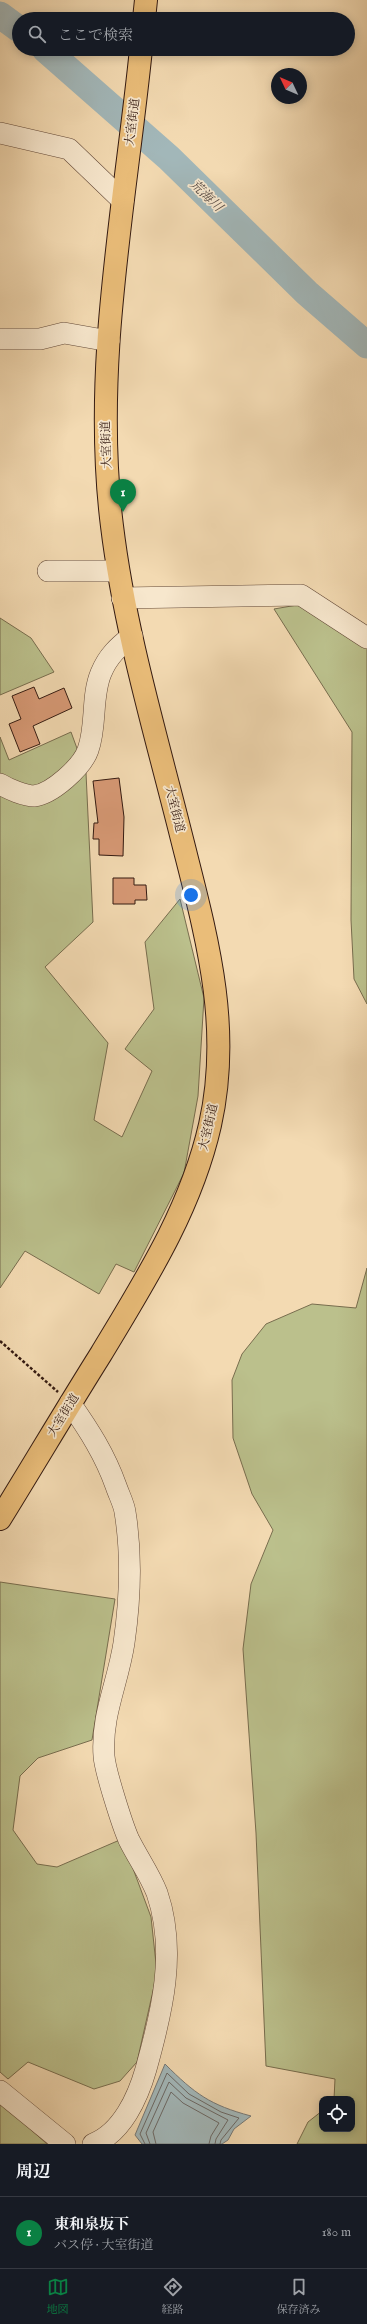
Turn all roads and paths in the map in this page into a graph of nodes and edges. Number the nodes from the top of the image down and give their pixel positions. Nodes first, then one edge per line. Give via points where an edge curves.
1 (146, 0) edge
2 (145, 12) edge
3 (141, 56) edge
4 (0, 133) edge
5 (122, 201) junction
6 (0, 339) edge
7 (109, 341) junction
8 (48, 571) dead end
9 (118, 571) junction
10 (122, 598) junction
11 (132, 636) junction
12 (367, 638) edge
13 (0, 784) edge
14 (0, 1341) edge
15 (70, 1403) junction
16 (0, 1519) edge
17 (0, 2091) edge
18 (65, 2144) edge
19 (93, 2144) edge

1 - 2 main road
3 - 5 main road, 大室街道
4 - 5 street via 69,150
5 - 7 main road, 大室街道
6 - 7 street via 40,339 64,333
7 - 9 main road, 大室街道 via 105,440 111,522
8 - 9 street
9 - 10 main road, 大室街道
10 - 11 main road, 大室街道
10 - 12 street via 301,595
11 - 13 street via 114,650 101,671 96,686 95,724 88,751 76,770 53,788 34,796
11 - 15 main road, 大室街道 via 201,911 211,962 220,1035 217,1079 210,1124 190,1192 146,1280
14 - 15 path
15 - 16 main road, 大室街道
15 - 19 street via 94,1437 125,1511 129,1569 124,1644 104,1722 104,1758 128,1838 156,1892 163,1915 166,1942 166,1977 158,2023 144,2076 121,2122 104,2140
17 - 18 street

